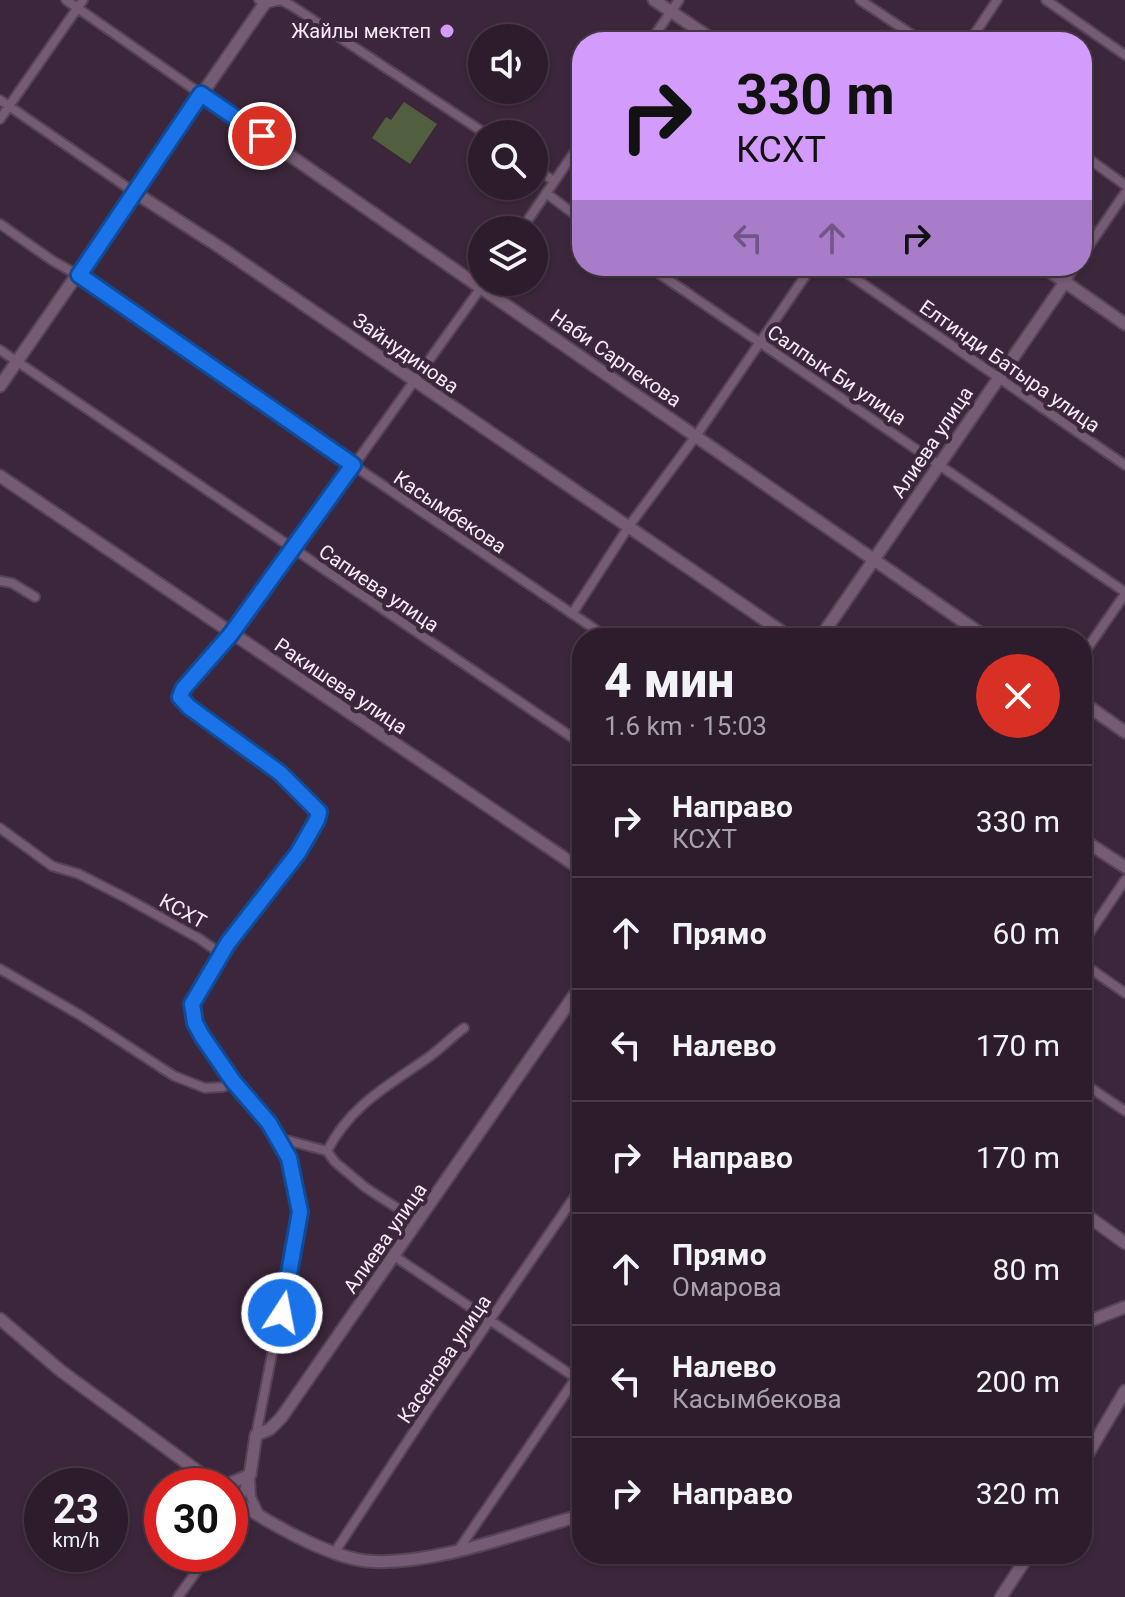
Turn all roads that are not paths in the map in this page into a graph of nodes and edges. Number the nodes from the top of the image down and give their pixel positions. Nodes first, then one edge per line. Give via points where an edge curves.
1 (66, 0) edge
2 (654, 0) edge
3 (679, 0) edge
4 (860, 0) edge
5 (997, 0) edge
6 (1046, 0) edge
7 (263, 1) edge
8 (80, 4) edge
9 (671, 12) junction
10 (657, 32) edge
11 (701, 32) edge
12 (908, 32) edge
13 (976, 32) edge
14 (1092, 32) edge
15 (1092, 32) edge
16 (1125, 55) edge
17 (201, 94) junction
18 (0, 100) edge
19 (9, 106) junction
20 (0, 119) edge
21 (468, 122) edge
22 (572, 155) edge
23 (1092, 161) edge
24 (548, 177) edge
25 (554, 181) junction
26 (1125, 185) edge
27 (548, 190) edge
28 (134, 192) junction
29 (1125, 193) edge
30 (548, 194) edge
31 (572, 212) edge
32 (0, 224) edge
33 (1092, 241) edge
34 (79, 275) junction
35 (468, 275) edge
36 (663, 276) edge
37 (805, 276) edge
38 (851, 276) edge
39 (1056, 276) edge
40 (1069, 276) edge
41 (1065, 282) junction
42 (475, 296) edge
43 (499, 296) edge
44 (1125, 324) edge
45 (759, 342) junction
46 (0, 350) edge
47 (16, 362) junction
48 (997, 378) junction
49 (414, 380) junction
50 (0, 386) edge
51 (696, 436) junction
52 (353, 465) junction
53 (939, 465) junction
54 (1125, 465) edge
55 (0, 476) edge
56 (629, 526) junction
57 (294, 549) junction
58 (874, 558) junction
59 (0, 581) edge
60 (1125, 593) edge
61 (35, 597) dead end
62 (572, 614) junction
63 (593, 628) edge
64 (777, 628) edge
65 (827, 628) edge
66 (973, 628) edge
67 (231, 634) junction
68 (1092, 641) edge
69 (1092, 709) edge
70 (1125, 732) edge
71 (572, 737) edge
72 (0, 828) edge
73 (1092, 846) edge
74 (572, 863) edge
75 (1125, 867) edge
76 (1125, 880) edge
77 (1092, 929) edge
78 (221, 954) junction
79 (0, 969) edge
80 (1092, 970) edge
81 (1125, 993) edge
82 (572, 999) edge
83 (464, 1028) dead end
84 (233, 1081) junction
85 (1092, 1089) edge
86 (1125, 1111) edge
87 (279, 1138) junction
88 (327, 1151) junction
89 (572, 1201) edge
90 (1092, 1219) edge
91 (419, 1222) junction
92 (1125, 1243) edge
93 (394, 1256) junction
94 (1125, 1307) edge
95 (0, 1319) edge
96 (490, 1320) junction
97 (1092, 1320) edge
98 (572, 1375) edge
99 (572, 1390) edge
100 (1125, 1391) edge
101 (256, 1435) junction
102 (1092, 1447) edge
103 (194, 1468) edge
104 (250, 1475) junction
105 (248, 1478) edge
106 (248, 1509) edge
107 (572, 1518) edge
108 (263, 1519) junction
109 (459, 1549) junction
110 (334, 1553) junction
111 (1022, 1564) edge
112 (196, 1572) edge
113 (178, 1597) edge
114 (1001, 1597) edge

1 - 8 street, Наби Сарпекова
2 - 9 street
3 - 9 street
4 - 12 street
5 - 13 street
6 - 14 street
7 - 17 street
7 - 21 street via 281,0 292,6
8 - 17 street, Наби Сарпекова
8 - 19 street
9 - 10 street
9 - 11 street
15 - 16 street
17 - 28 street
17 - 35 street, Наби Сарпекова
18 - 19 street, Зайнудинова
19 - 20 street
19 - 28 street, Зайнудинова
22 - 25 street
23 - 26 street
24 - 25 street
25 - 27 street
28 - 34 street
28 - 49 street, Зайнудинова
29 - 33 street
30 - 31 street
32 - 34 street, Касымбекова
34 - 47 street
34 - 52 street, Касымбекова
36 - 45 street, Салпык Би улица
37 - 45 street
38 - 48 street, Елтинди Батыра улица
39 - 41 street
40 - 41 street, Алиева улица
41 - 44 street
41 - 48 street, Алиева улица
42 - 49 street
43 - 51 street, Наби Сарпекова
45 - 51 street
45 - 53 street, Салпык Би улица
46 - 47 street, Сапиева улица
47 - 50 street
47 - 57 street, Сапиева улица
48 - 53 street, Алиева улица
48 - 54 street, Елтинди Батыра улица
49 - 52 street
49 - 56 street, Зайнудинова
51 - 56 street
51 - 58 street, Наби Сарпекова
52 - 57 street
52 - 62 street, Касымбекова
53 - 58 street, Алиева улица
53 - 60 street, Салпык Би улица
55 - 67 street, Ракишева улица
56 - 62 street
56 - 64 street, Зайнудинова
57 - 67 street
57 - 71 street, Сапиева улица
58 - 65 street, Алиева улица
58 - 66 street, Наби Сарпекова
59 - 61 street
60 - 68 street
62 - 63 street, Касымбекова
67 - 74 street, Ракишева улица
67 - 78 street via 180,697 280,773 319,812 291,865
69 - 70 street
72 - 78 street, КСХТ via 52,866 128,899
73 - 75 street
76 - 77 street
78 - 84 street via 192,1004 195,1023
79 - 84 street via 174,1076 205,1088
80 - 81 street
82 - 91 street, Алиева улица
83 - 88 street via 366,1101 346,1120
84 - 87 street
85 - 86 street
87 - 88 street
87 - 101 street via 289,1158 300,1224
88 - 91 street via 366,1188
89 - 96 street, Касенова улица
90 - 92 street
91 - 93 street, Алиева улица
93 - 96 street
93 - 101 street, Алиева улица via 281,1418
94 - 97 street
95 - 103 street
96 - 98 street
96 - 110 street, Касенова улица
99 - 109 street
100 - 102 street
101 - 104 street
104 - 105 street
104 - 108 street via 253,1504
106 - 108 street
107 - 109 street
108 - 110 street
109 - 110 street via 387,1562
111 - 114 street
112 - 113 street

